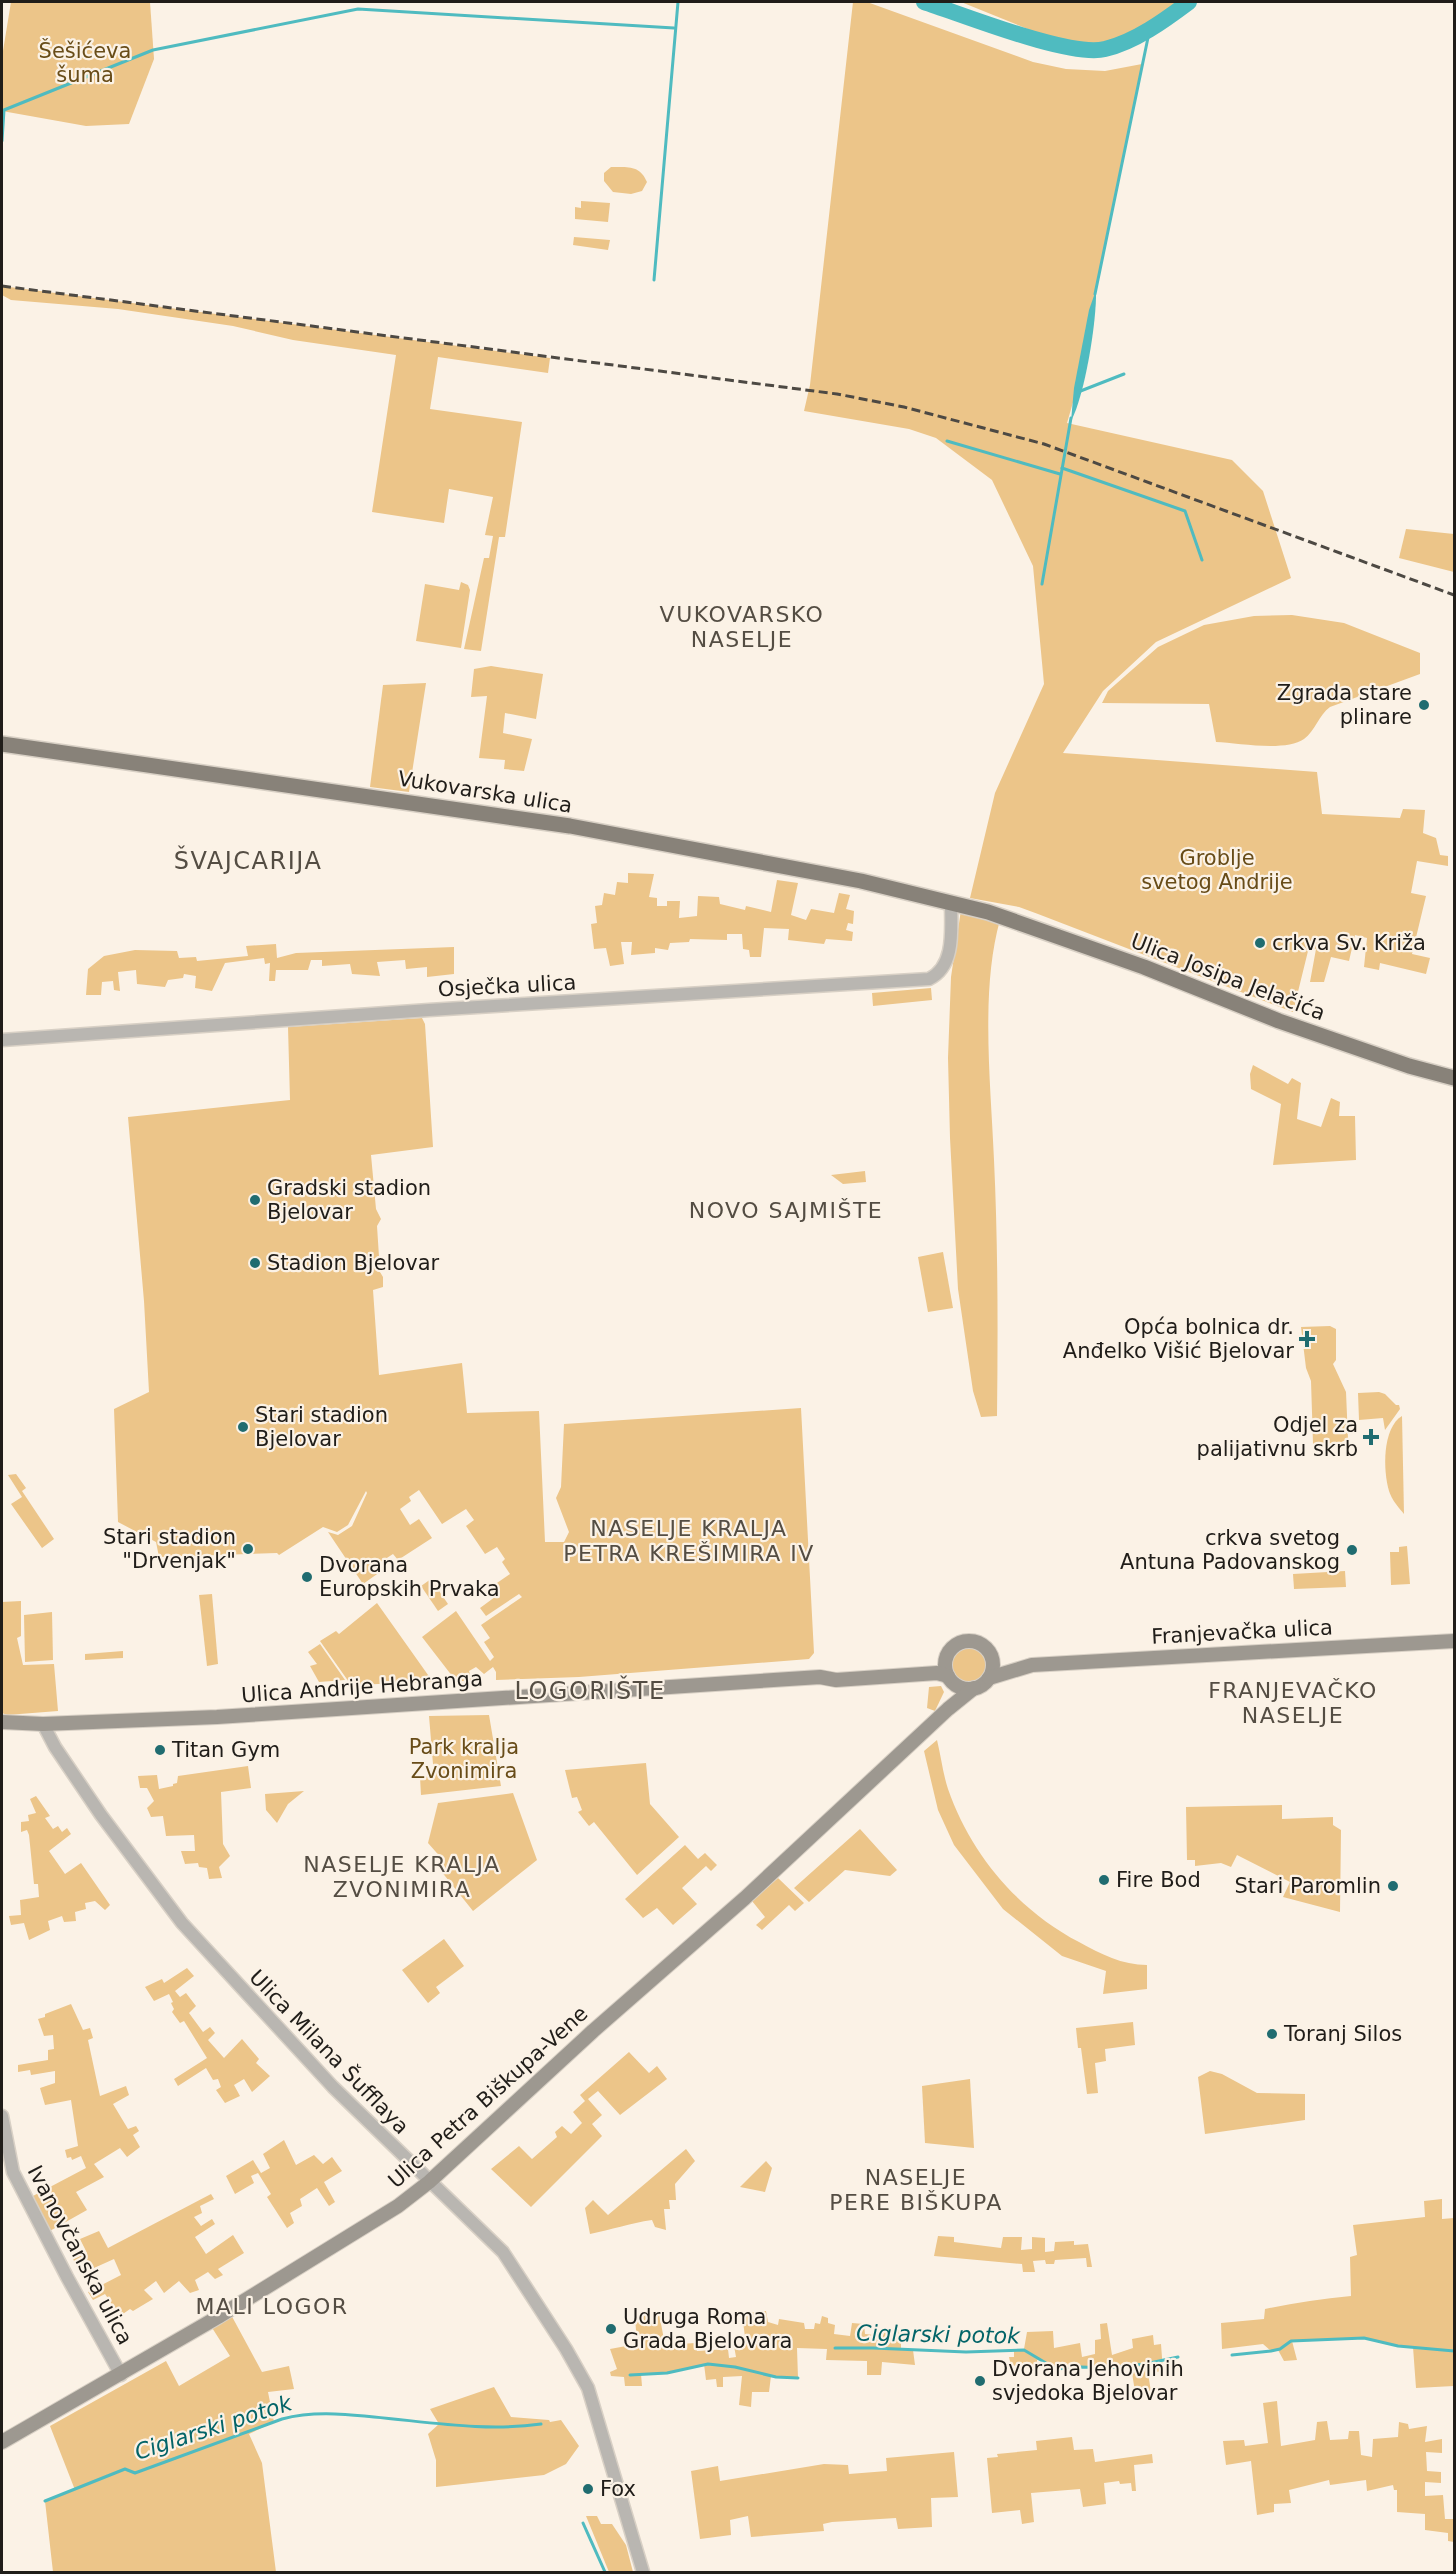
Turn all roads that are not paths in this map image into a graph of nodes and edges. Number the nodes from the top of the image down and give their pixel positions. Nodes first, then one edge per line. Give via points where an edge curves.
1 (2, 744) edge
2 (954, 903) junction
3 (988, 912) joint
4 (2, 1040) edge
5 (1455, 1078) edge
6 (1455, 1641) edge
7 (990, 1655) junction
8 (946, 1656) junction
9 (1032, 1665) junction
10 (820, 1677) junction
11 (989, 1678) junction
12 (950, 1679) junction
13 (974, 1688) junction
14 (948, 1709) junction
15 (43, 1724) junction
16 (6, 1725) edge
17 (2, 2116) edge
18 (429, 2182) junction
19 (121, 2375) junction
20 (2, 2442) edge
21 (643, 2572) edge

1 - 2 main road, Vukovarska ulica via 570,826 861,881
2 - 3 main road, Vukovarska ulica
2 - 4 street, Osječka ulica via 947,958 938,975 929,980
3 - 5 main road, Ulica Josipa Jelačića via 1144,967 1279,1021
6 - 9 main road, Franjevačka ulica
7 - 8 main road via 980,1644 964,1641
7 - 9 main road, Franjevačka ulica
7 - 11 main road
8 - 10 main road, Ulica Andrije Hebranga via 936,1664 833,1672
8 - 12 main road via 945,1669
9 - 11 main road, Franjevačka ulica
10 - 12 main road, Ulica Andrije Hebranga via 836,1680 937,1673
10 - 15 main road, Ulica Andrije Hebranga via 222,1717
11 - 13 main road
12 - 13 main road via 958,1686
12 - 14 main road via 953,1695
13 - 14 main road, Ulica Petra Biškupa-Vene
14 - 18 main road, Ulica Petra Biškupa-Vene
15 - 16 main road, Ulica Andrije Hebranga
15 - 18 street, Ulica Milana Šufflaya via 101,1815 182,1923 333,2087
17 - 19 street, Ivanovčanska ulica via 13,2172
18 - 19 main road, Ulica Petra Biškupa-Vene via 278,2282
18 - 21 street, Ulica Milana Šufflaya via 503,2252 585,2382
19 - 20 main road, Ulica Petra Biškupa-Vene

